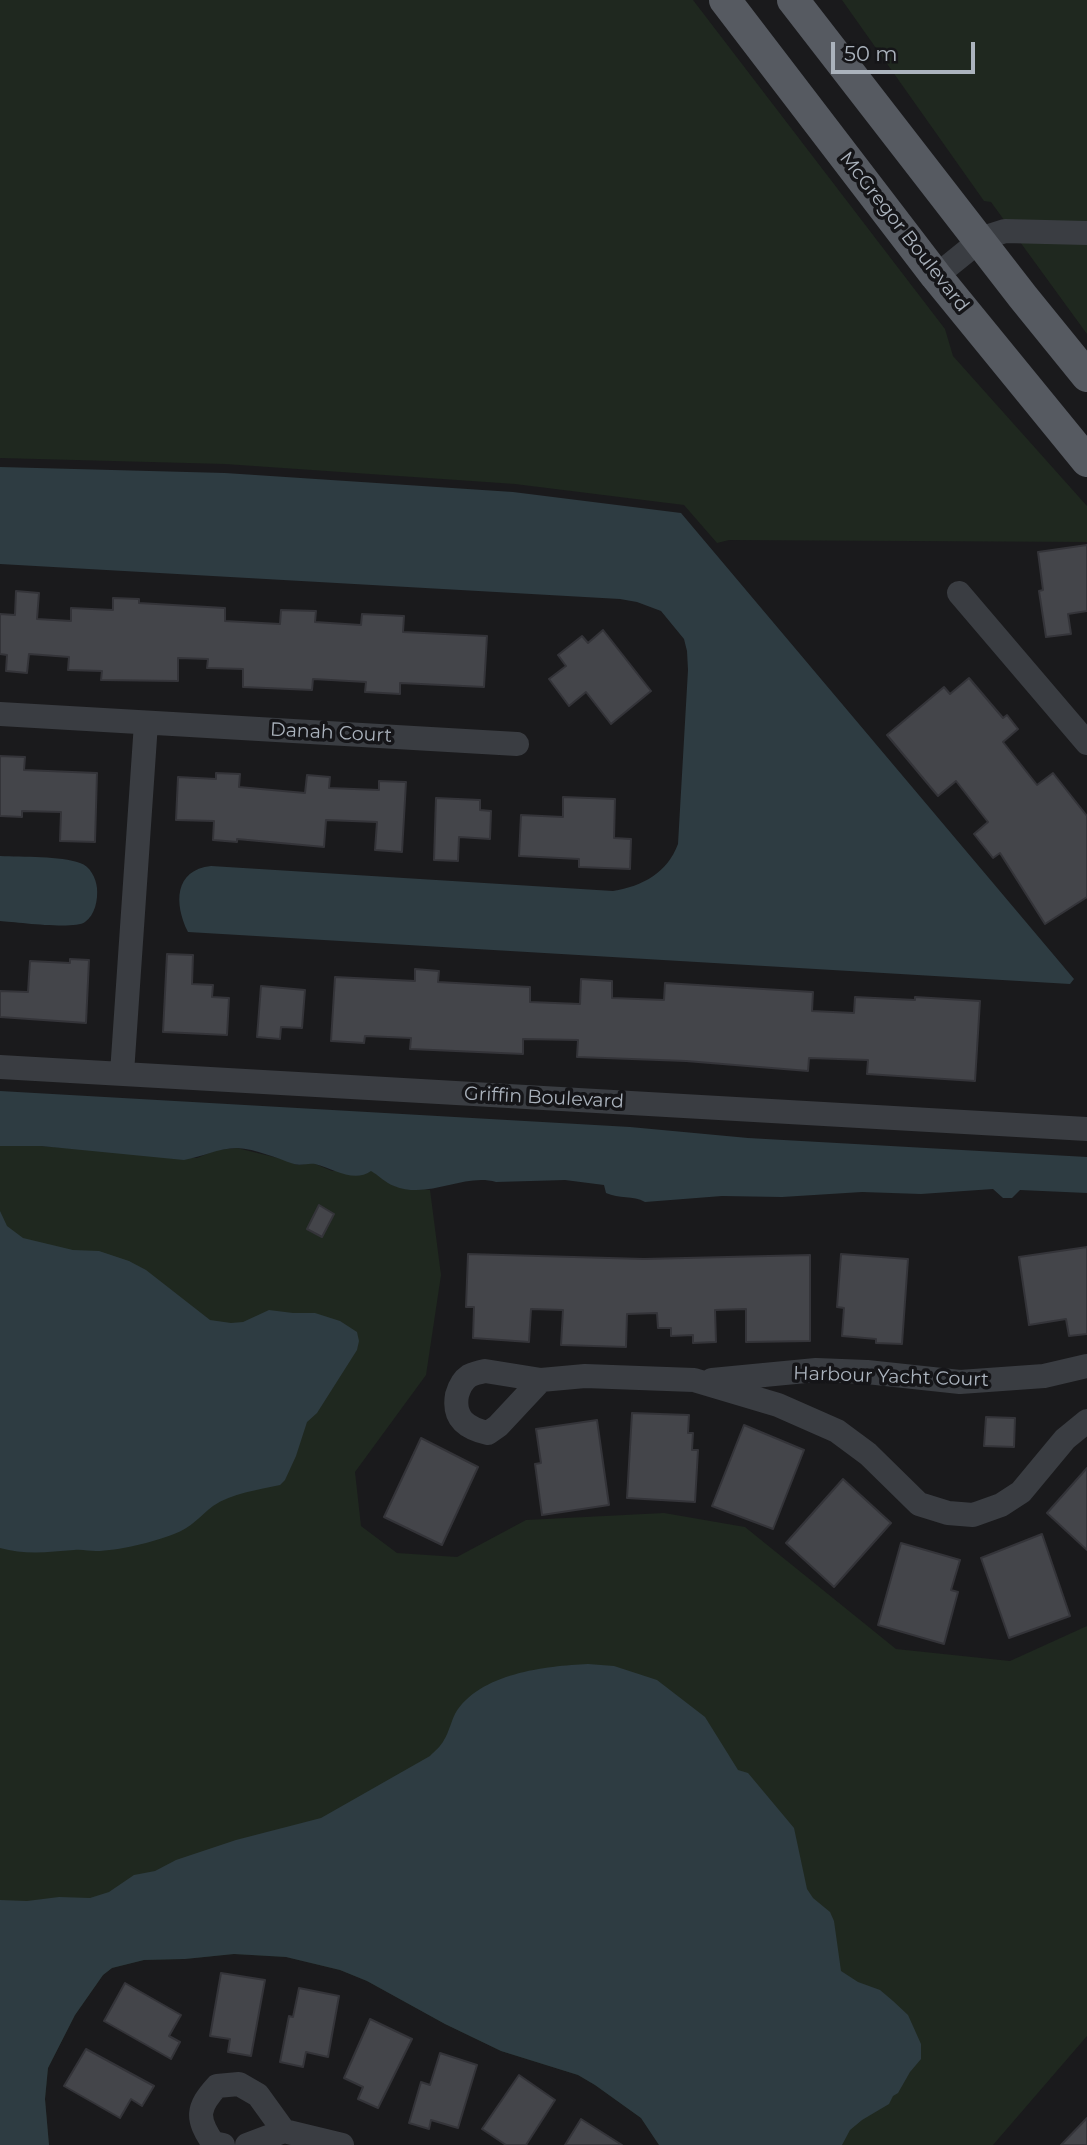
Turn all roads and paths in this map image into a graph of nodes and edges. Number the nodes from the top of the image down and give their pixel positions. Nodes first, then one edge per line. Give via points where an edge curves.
1 (725, 0) edge
2 (793, 0) edge
3 (1087, 233) edge
4 (979, 240) junction
5 (936, 275) junction
6 (1087, 376) edge
7 (1032, 394) junction
8 (1087, 438) edge
9 (1087, 461) edge
10 (959, 593) dead end
11 (0, 714) edge
12 (146, 723) junction
13 (1087, 743) edge
14 (517, 744) dead end
15 (0, 1067) edge
16 (122, 1073) junction
17 (1087, 1129) edge
18 (1087, 1366) edge
19 (541, 1380) dead end
20 (694, 1380) junction
21 (1087, 1421) edge
22 (284, 2131) junction
23 (223, 2145) edge
24 (247, 2145) edge
25 (342, 2145) edge

1 - 5 main road, McGregor Boulevard
2 - 4 main road
3 - 4 street via 1005,231
4 - 5 street
4 - 6 main road
5 - 7 main road, McGregor Boulevard
7 - 8 main road via 1061,409
7 - 9 main road, McGregor Boulevard
10 - 13 street
11 - 12 street, Danah Court
12 - 14 street, Danah Court
12 - 16 street
15 - 16 street, Griffin Boulevard
16 - 17 street, Griffin Boulevard
18 - 20 street, Harbour Yacht Court via 1044,1376 971,1382 816,1370
19 - 20 street, Harbour Yacht Court via 585,1376
20 - 21 street, Harbour Yacht Court via 778,1405 837,1432 868,1454 919,1504 947,1513 973,1515 1021,1492 1065,1439
22 - 23 street via 258,2095 239,2084 217,2086 202,2102 201,2125 213,2143
22 - 24 street
22 - 25 street

